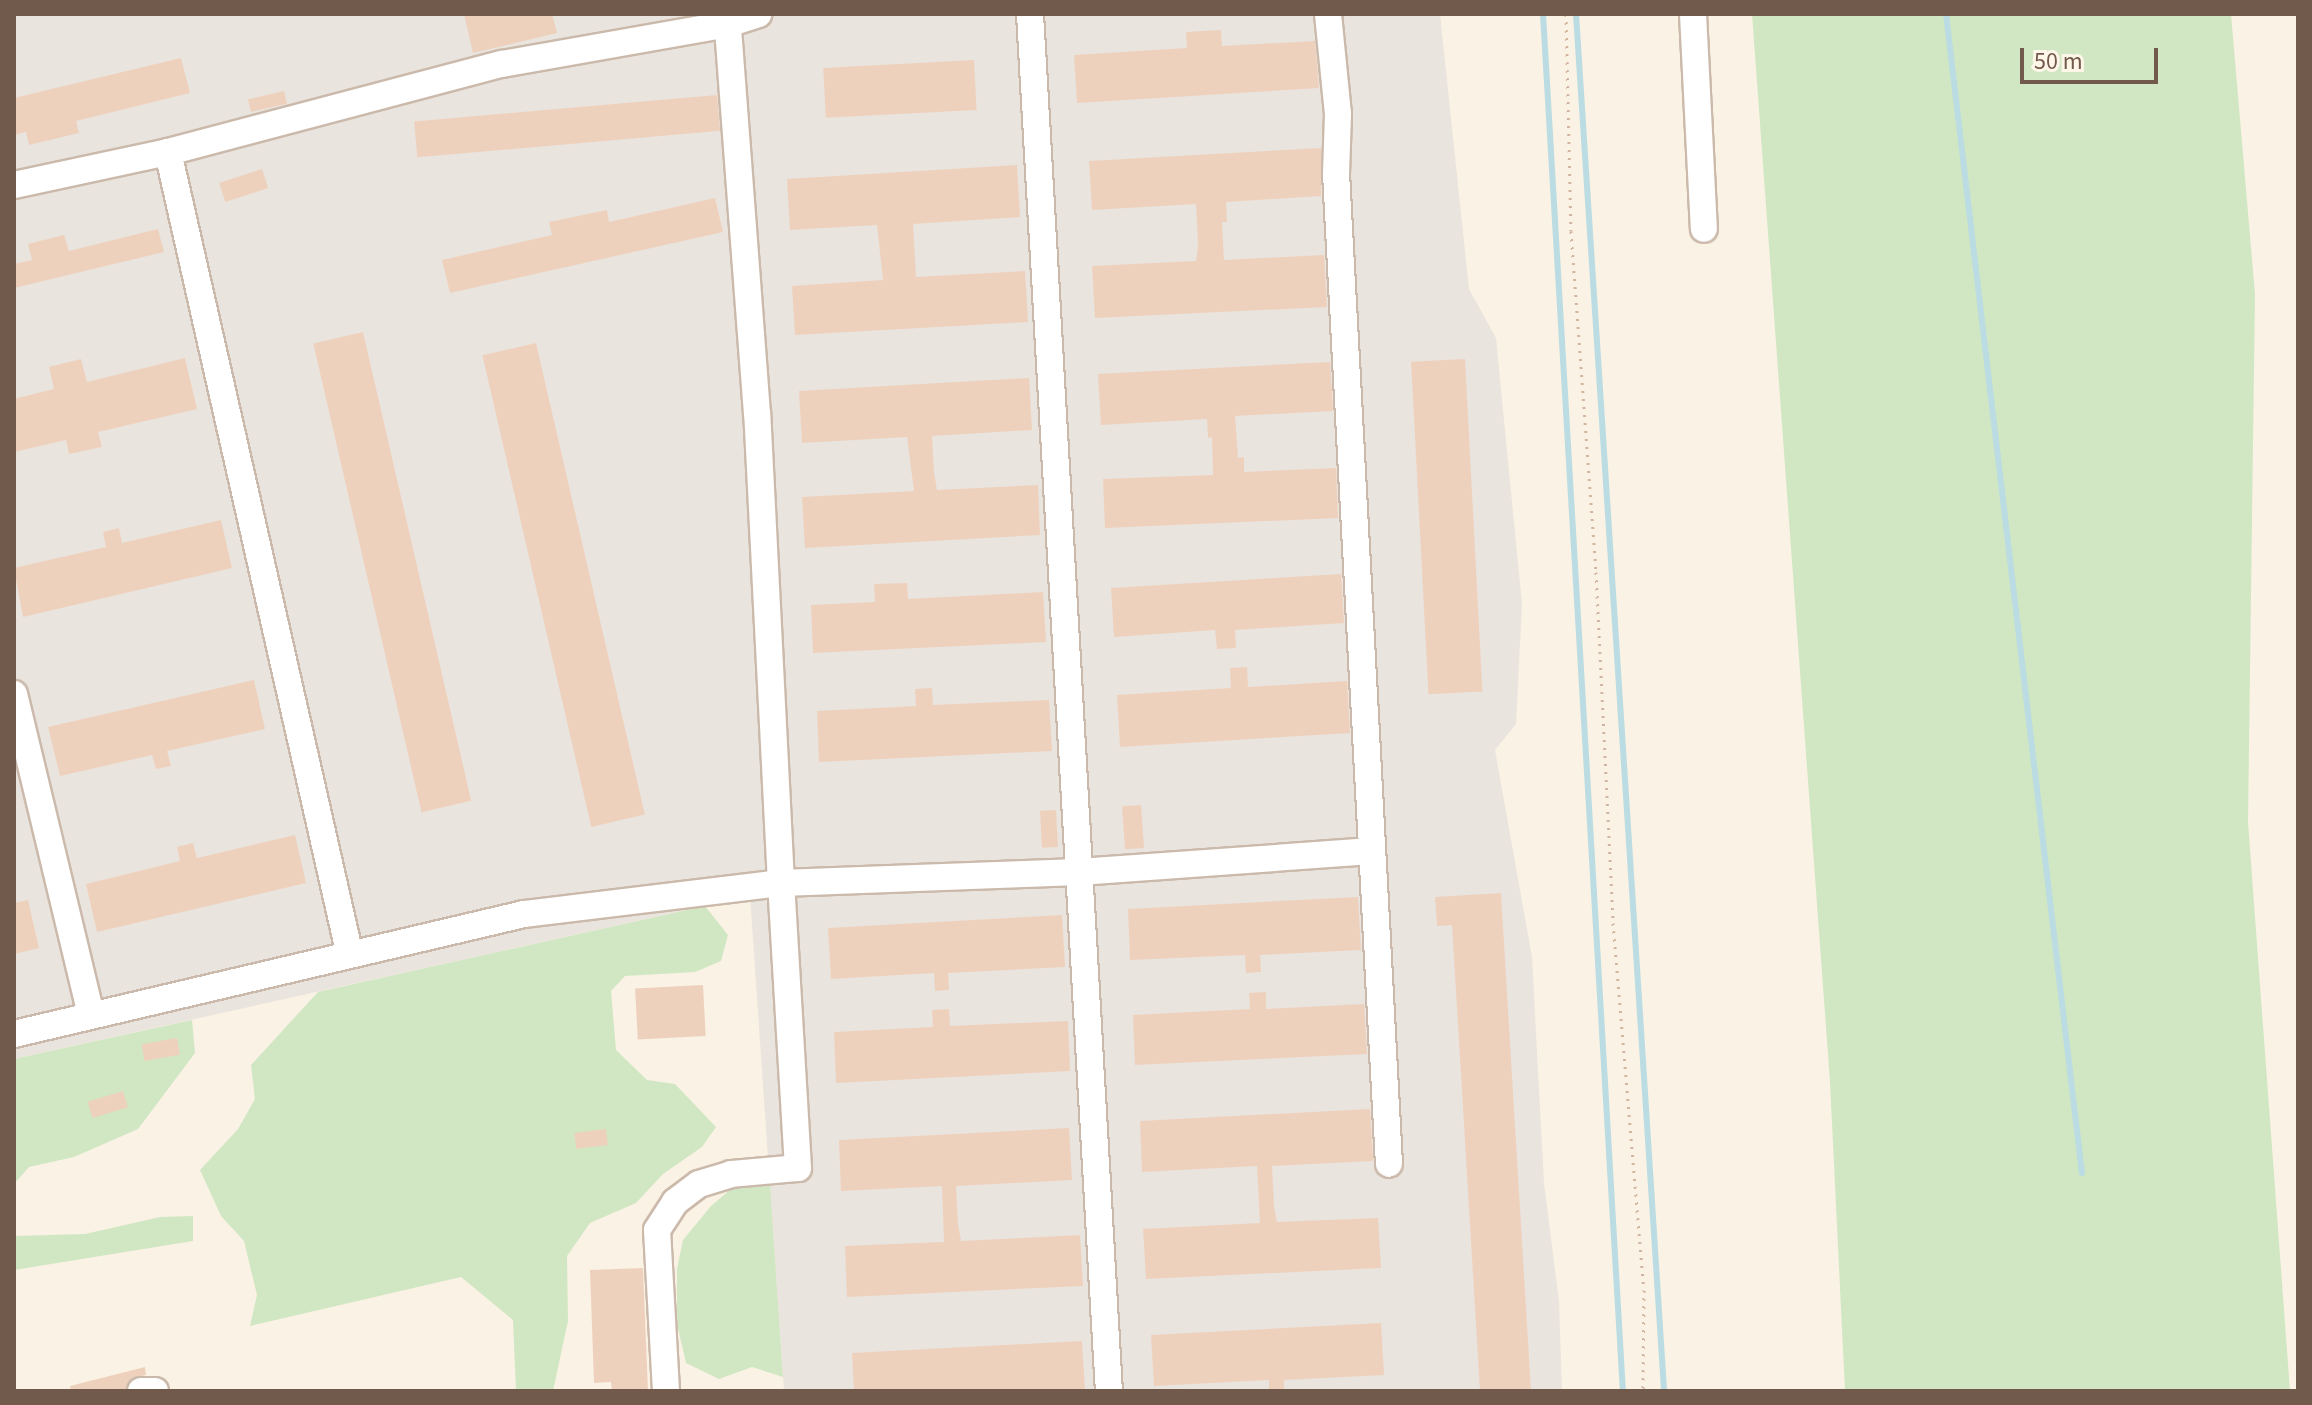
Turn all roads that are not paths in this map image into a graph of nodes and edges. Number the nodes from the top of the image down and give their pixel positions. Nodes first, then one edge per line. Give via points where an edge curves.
1 (758, 14) edge
2 (1030, 14) edge
3 (1328, 14) edge
4 (1693, 14) edge
5 (728, 24) junction
6 (168, 152) junction
7 (14, 185) edge
8 (1704, 229) dead end
9 (14, 694) edge
10 (1371, 851) junction
11 (1079, 872) junction
12 (781, 883) junction
13 (349, 951) junction
14 (91, 1015) junction
15 (14, 1034) edge
16 (1389, 1164) dead end
17 (141, 1391) edge
18 (155, 1391) edge
19 (666, 1391) edge
20 (1109, 1391) edge

1 - 5 lane
2 - 11 lane
3 - 10 lane via 1338,114 1336,173
4 - 8 lane
5 - 6 lane via 502,64
5 - 12 lane via 757,414
6 - 7 lane
6 - 13 lane
9 - 14 lane
10 - 11 lane
10 - 16 lane
11 - 12 lane
11 - 20 lane
12 - 13 lane via 524,914
12 - 19 lane via 798,1168 731,1174 699,1184 675,1202 657,1230
13 - 14 lane via 223,988
14 - 15 lane
17 - 18 lane

